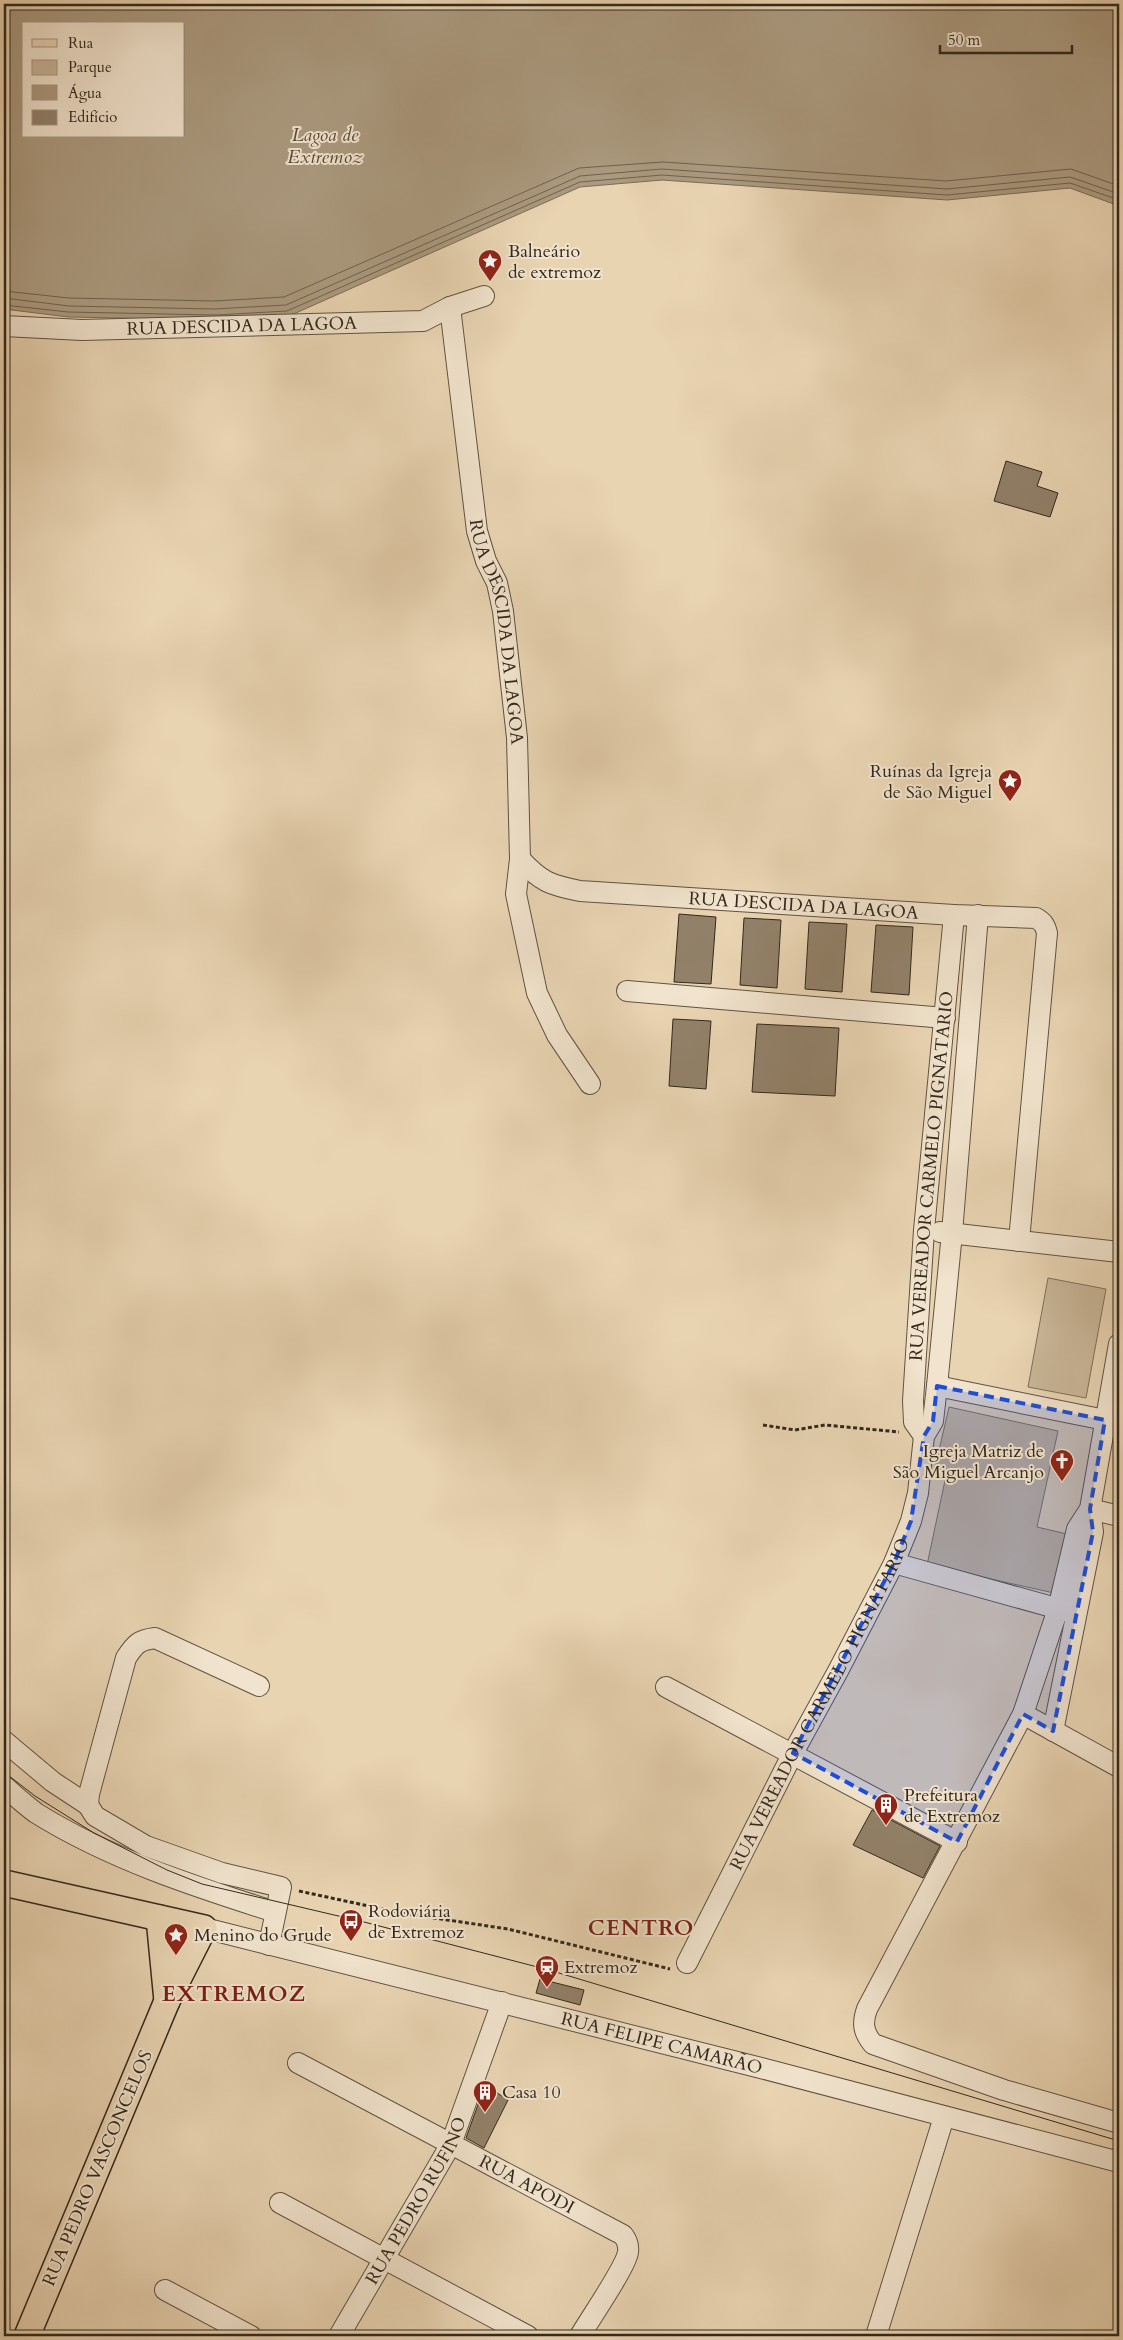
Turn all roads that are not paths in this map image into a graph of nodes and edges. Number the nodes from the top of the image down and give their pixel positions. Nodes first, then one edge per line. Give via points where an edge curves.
1 (484, 296) dead end
2 (450, 307) junction
3 (4, 326) edge
4 (520, 859) junction
5 (954, 915) junction
6 (978, 915) junction
7 (627, 992) dead end
8 (945, 1018) junction
9 (590, 1084) dead end
10 (924, 1230) junction
11 (952, 1233) junction
12 (1019, 1241) junction
13 (1119, 1252) edge
14 (1119, 1344) edge
15 (937, 1386) junction
16 (1105, 1420) junction
17 (924, 1436) junction
18 (1090, 1509) junction
19 (1119, 1516) edge
20 (894, 1563) junction
21 (1067, 1611) junction
22 (259, 1686) dead end
23 (666, 1687) dead end
24 (1023, 1714) junction
25 (1053, 1731) junction
26 (4, 1741) edge
27 (793, 1753) junction
28 (1119, 1767) edge
29 (4, 1786) edge
30 (88, 1806) junction
31 (957, 1842) junction
32 (4, 1883) edge
33 (275, 1912) junction
34 (160, 1918) junction
35 (204, 1928) junction
36 (269, 1945) junction
37 (687, 1963) road end
38 (167, 2001) junction
39 (502, 2002) junction
40 (298, 2063) dead end
41 (944, 2116) junction
42 (1119, 2123) edge
43 (451, 2144) junction
44 (1119, 2162) edge
45 (280, 2203) dead end
46 (385, 2259) junction
47 (165, 2290) dead end
48 (27, 2336) edge
49 (251, 2336) edge
50 (339, 2336) edge
51 (528, 2336) edge
52 (580, 2336) edge
53 (876, 2336) edge

1 - 2 street
2 - 3 street, RUA DESCIDA DA LAGOA via 423,321 82,330
2 - 4 street, RUA DESCIDA DA LAGOA via 477,531 497,583 503,611 517,738
4 - 5 street, RUA DESCIDA DA LAGOA via 533,874 552,886 580,891
4 - 9 street via 516,894 537,993 557,1035
5 - 6 street, RUA DESCIDA DA LAGOA
5 - 8 street, RUA VEREADOR CARMELO PIGNATARIO
6 - 11 street, RUA VEREADOR CARMELO PIGNATARIO
6 - 12 street, RUA DESCIDA DA LAGOA via 1036,918 1046,925
7 - 8 street
8 - 10 street, RUA VEREADOR CARMELO PIGNATARIO
10 - 11 street
10 - 17 street, RUA VEREADOR CARMELO PIGNATARIO via 913,1401 914,1422
11 - 12 street
11 - 15 street, RUA VEREADOR CARMELO PIGNATARIO
12 - 13 street
14 - 16 street
15 - 16 street
15 - 17 street, RUA VEREADOR CARMELO PIGNATARIO via 933,1421
16 - 18 street
17 - 20 street, RUA VEREADOR CARMELO PIGNATARIO via 918,1493
18 - 19 street
18 - 21 street via 1078,1530
20 - 21 street
20 - 27 street, RUA VEREADOR CARMELO PIGNATARIO
21 - 24 street
21 - 25 street
22 - 30 street via 155,1638 135,1643 126,1658
23 - 27 street
24 - 25 street
24 - 31 street
25 - 28 street
26 - 30 street
27 - 31 street
27 - 37 street, RUA VEREADOR CARMELO PIGNATARIO
29 - 33 street via 35,1812 124,1858 182,1883
30 - 33 street via 96,1816 146,1846 222,1873 282,1887
31 - 42 street via 867,2009 863,2026 867,2036 874,2044 1004,2090
32 - 34 main road
33 - 36 street
34 - 35 main road
34 - 38 main road, RUA PEDRO VASCONCELOS
35 - 36 street, RUA FELIPE CAMARÃO
35 - 38 main road, RUA PEDRO VASCONCELOS
36 - 39 street, RUA FELIPE CAMARÃO
38 - 48 main road, RUA PEDRO VASCONCELOS
39 - 41 street, RUA FELIPE CAMARÃO
39 - 43 street, RUA PEDRO RUFINO
40 - 43 street, RUA APODI
41 - 44 street, RUA FELIPE CAMARÃO
41 - 53 street
43 - 46 street, RUA PEDRO RUFINO
43 - 52 street, RUA APODI via 627,2240 624,2263
45 - 46 street
46 - 50 street, RUA PEDRO RUFINO
46 - 51 street
47 - 49 street

